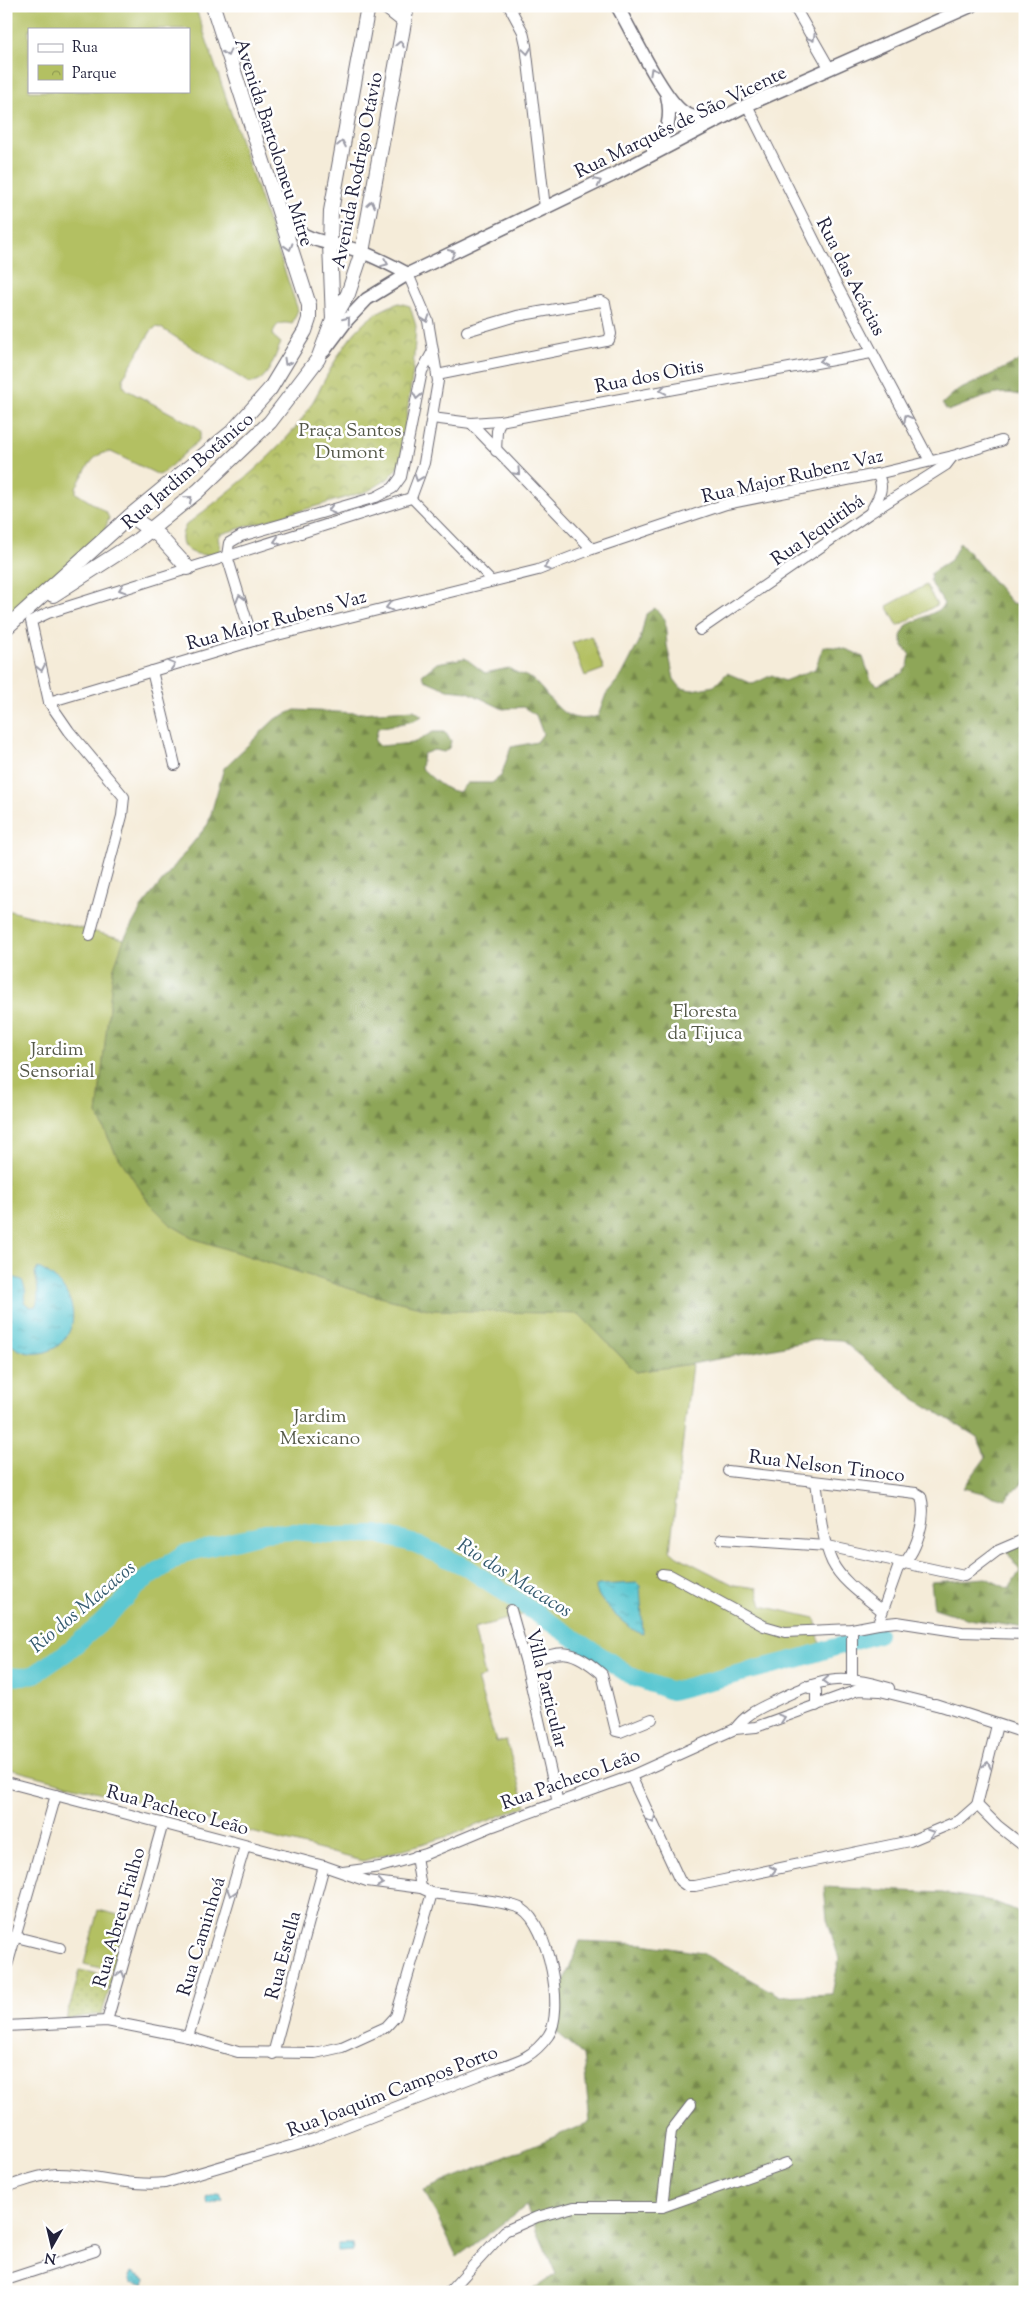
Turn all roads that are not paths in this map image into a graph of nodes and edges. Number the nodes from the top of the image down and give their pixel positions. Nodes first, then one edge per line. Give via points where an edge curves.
1 (212, 6) edge
2 (368, 6) edge
3 (386, 6) edge
4 (407, 6) edge
5 (509, 6) edge
6 (618, 6) edge
7 (794, 6) edge
8 (971, 6) edge
9 (404, 21) junction
10 (830, 69) junction
11 (667, 96) junction
12 (747, 104) junction
13 (726, 115) junction
14 (647, 156) junction
15 (275, 200) junction
16 (545, 208) junction
17 (330, 244) junction
18 (362, 252) junction
19 (408, 274) junction
20 (309, 318) joint
21 (333, 320) junction
22 (467, 331) dead end
23 (433, 351) junction
24 (871, 353) junction
25 (318, 359) junction
26 (437, 375) junction
27 (432, 418) junction
28 (500, 421) junction
29 (471, 423) junction
30 (1001, 441) dead end
31 (496, 451) junction
32 (953, 456) junction
33 (930, 461) junction
34 (877, 474) junction
35 (411, 498) junction
36 (870, 513) junction
37 (130, 516) junction
38 (151, 530) junction
39 (592, 549) junction
40 (227, 556) junction
41 (188, 568) junction
42 (493, 582) junction
43 (29, 616) junction
44 (6, 628) edge
45 (700, 630) dead end
46 (252, 641) junction
47 (152, 671) junction
48 (48, 702) junction
49 (175, 765) dead end
50 (90, 935) dead end
51 (728, 1471) dead end
52 (816, 1482) junction
53 (722, 1539) dead end
54 (1025, 1539) edge
55 (1010, 1544) junction
56 (1025, 1544) edge
57 (827, 1546) junction
58 (906, 1563) junction
59 (662, 1574) dead end
60 (511, 1610) dead end
61 (882, 1611) junction
62 (878, 1624) junction
63 (852, 1629) junction
64 (1025, 1634) edge
65 (526, 1663) junction
66 (850, 1680) junction
67 (805, 1686) junction
68 (841, 1695) junction
69 (816, 1706) junction
70 (940, 1706) junction
71 (652, 1719) dead end
72 (997, 1725) junction
73 (735, 1729) junction
74 (1025, 1733) edge
75 (631, 1776) junction
76 (6, 1782) edge
77 (56, 1795) junction
78 (558, 1803) junction
79 (977, 1806) junction
80 (163, 1823) junction
81 (245, 1846) junction
82 (1025, 1847) edge
83 (416, 1856) junction
84 (324, 1866) junction
85 (340, 1873) junction
86 (421, 1888) junction
87 (432, 1893) junction
88 (16, 1937) junction
89 (60, 1948) dead end
90 (6, 1969) edge
91 (107, 2021) junction
92 (6, 2026) edge
93 (188, 2037) junction
94 (273, 2054) junction
95 (692, 2105) dead end
96 (787, 2163) dead end
97 (6, 2187) edge
98 (662, 2207) junction
99 (95, 2251) dead end
100 (6, 2280) edge
101 (449, 2292) edge

1 -> 15 main road, Avenida Bartolomeu Mitre
17 -> 2 main road, Avenida Rodrigo Otávio via 334,186
3 - 9 main road
4 - 9 main road, Avenida Rodrigo Otávio
5 -> 16 street via 523,32 526,46
11 -> 6 street
7 -> 10 street
8 - 10 street, Rua Marquês de São Vicente
18 -> 9 main road, Avenida Rodrigo Otávio
10 - 12 street, Rua Marquês de São Vicente
11 - 13 street via 681,111 701,118
11 - 14 street via 670,113 667,131
12 - 13 street, Rua Marquês de São Vicente
12 - 24 street, Rua das Acácias
13 - 14 street, Rua Marquês de São Vicente
16 -> 14 street, Rua Marquês de São Vicente
15 - 17 street via 298,233
15 -> 20 main road, Avenida Bartolomeu Mitre via 309,305
19 -> 16 street, Rua Marquês de São Vicente
17 - 18 street
17 - 21 main road, Avenida Rodrigo Otávio
18 -> 19 street
18 - 21 main road, Avenida Rodrigo Otávio via 348,294
19 -> 23 street via 428,321
25 -> 19 street via 362,304
20 -> 37 main road, Rua Jardim Botânico via 305,331 270,389 254,408 232,432
21 - 25 main road, Rua Jardim Botânico
22 - 26 street via 517,316 601,301 605,303 611,334 610,340 606,341
23 - 26 street
23 -> 40 street via 422,371 401,477 393,488 376,498 241,536 229,544
24 -> 28 street, Rua dos Oitis
33 -> 24 street, Rua das Acácias
38 -> 25 main road, Rua Jardim Botânico via 253,440 296,391
26 - 27 street
27 - 29 street, Rua dos Oitis
27 -> 35 street via 424,463
28 - 29 street, Rua dos Oitis
28 - 31 street
29 - 31 street
30 - 32 street, Rua Major Rubenz Vaz
31 -> 39 street
32 - 33 street, Rua Major Rubenz Vaz
32 - 36 street, Rua Jequitibá via 946,465
33 - 34 street, Rua Major Rubenz Vaz
34 - 36 street via 882,489
34 - 39 street, Rua Major Rubenz Vaz via 726,504
35 -> 40 street
35 - 42 street
36 - 45 street, Rua Jequitibá
37 - 38 main road
37 - 43 main road, Rua Jardim Botânico
38 - 41 main road
38 - 43 main road, Rua Jardim Botânico
39 -> 42 street, Rua Major Rubens Vaz via 538,570
40 - 41 street
46 -> 40 street
41 -> 43 street via 48,613
42 -> 46 street, Rua Major Rubens Vaz
43 - 44 main road, Rua Jardim Botânico
43 -> 48 street
47 -> 46 street, Rua Major Rubens Vaz
47 - 48 street, Rua Major Rubens Vaz
47 - 49 street
48 - 50 street via 124,796 122,816
51 - 52 street, Rua Nelson Tinoco
52 - 57 street
52 - 58 street, Rua Nelson Tinoco via 921,1496 920,1529
53 - 57 street
54 - 55 street
55 - 56 street
55 - 58 street via 964,1576
57 - 58 street
57 - 61 street via 840,1574
58 - 61 street via 898,1568
59 - 63 street via 670,1575 774,1629 785,1632
60 - 65 street, Villa Particular
61 - 62 street
62 - 63 street
62 - 64 street via 897,1622 962,1632
63 - 66 street
65 - 71 street via 559,1652 575,1656 602,1674 616,1731
65 - 78 street, Villa Particular
66 -> 67 street, Rua Pacheco Leão via 817,1681
66 - 68 street
66 - 70 street, Rua Pacheco Leão via 869,1681
67 - 69 street via 816,1691
67 - 73 street, Rua Pacheco Leão via 745,1716
68 - 69 street, Rua Pacheco Leão
68 - 70 street, Rua Pacheco Leão via 858,1690 880,1691
73 -> 69 street, Rua Pacheco Leão via 756,1727
70 - 72 street, Rua Pacheco Leão
72 - 74 street, Rua Pacheco Leão
79 -> 72 street
73 - 75 street, Rua Pacheco Leão
75 - 78 street, Rua Pacheco Leão
75 -> 79 street via 680,1880 687,1886 910,1841 960,1820
76 - 77 street, Rua Pacheco Leão
77 - 80 street, Rua Pacheco Leão
77 - 88 street
78 - 83 street, Rua Pacheco Leão
79 - 82 street
80 - 81 street, Rua Pacheco Leão
91 -> 80 street, Rua Abreu Fialho
81 - 84 street, Rua Pacheco Leão
81 -> 93 street, Rua Caminhoá
83 - 85 street, Rua Pacheco Leão via 380,1867
83 - 86 street
84 - 85 street, Rua Pacheco Leão
84 - 94 street, Rua Estella
85 -> 86 street, Rua Pacheco Leão via 367,1881
86 - 87 street, Rua Joaquim Campos Porto
87 - 94 street via 401,2003 396,2016 386,2027 342,2047 315,2053
87 - 97 street, Rua Joaquim Campos Porto via 515,1906 524,1910 537,1928 545,1946 555,1992 554,2019 549,2035 524,2060 494,2068 314,2139 165,2183 148,2185 53,2174
88 - 89 street
88 - 90 street
91 - 92 street
91 - 93 street
93 - 94 street via 238,2052
95 - 98 street via 671,2131
96 - 98 street
98 - 101 street via 574,2207 537,2217 505,2231
99 - 100 street

